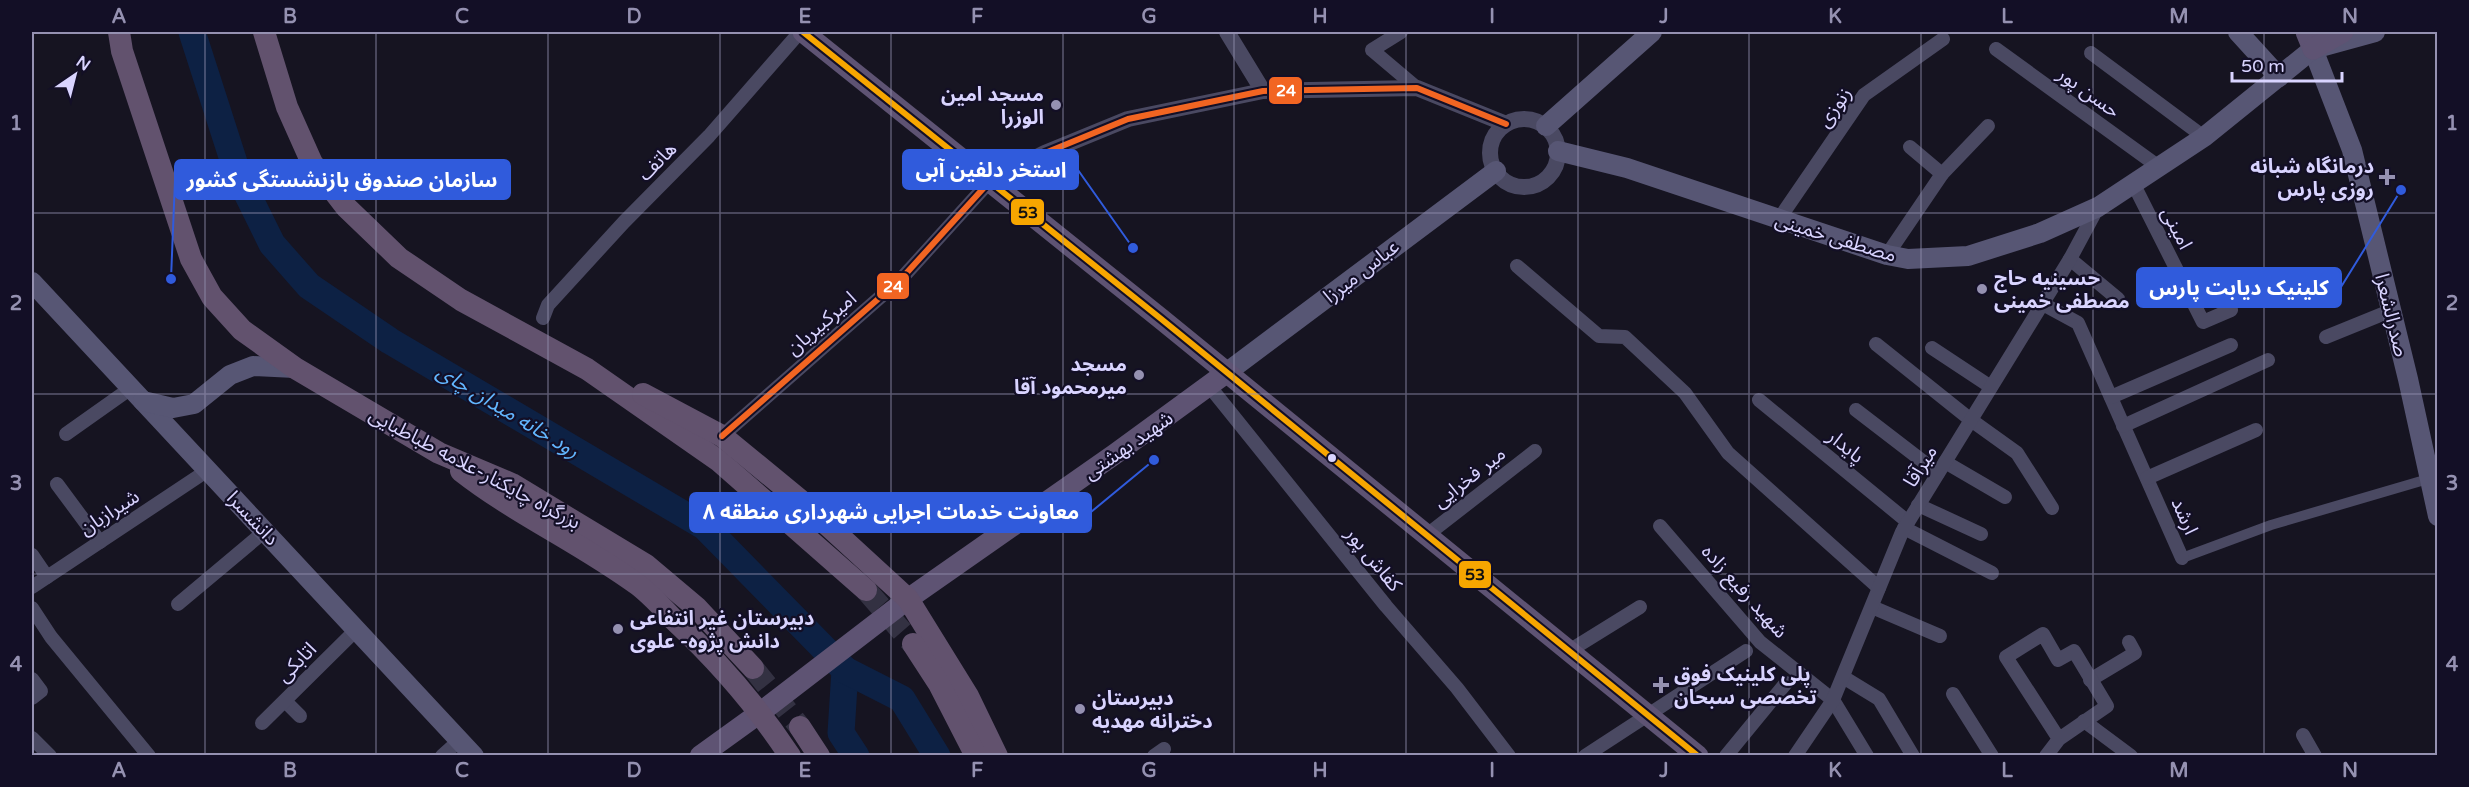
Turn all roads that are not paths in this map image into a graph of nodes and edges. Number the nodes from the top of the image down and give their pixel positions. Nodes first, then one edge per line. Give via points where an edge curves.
1 (264, 32) edge
2 (802, 32) edge
3 (1227, 32) edge
4 (1401, 32) edge
5 (1652, 32) edge
6 (2238, 32) edge
7 (2343, 32) edge
8 (2375, 32) edge
9 (2312, 37) edge
10 (118, 38) edge
11 (1943, 39) dead end
12 (1996, 49) dead end
13 (2091, 53) dead end
14 (2279, 77) junction
15 (1417, 88) junction
16 (1263, 90) junction
17 (1506, 124) junction
18 (1546, 126) junction
19 (1988, 126) dead end
20 (2204, 137) junction
21 (1911, 147) dead end
22 (1558, 151) junction
23 (2159, 167) junction
24 (1496, 171) junction
25 (1942, 174) junction
26 (990, 181) junction
27 (2134, 185) junction
28 (2098, 207) junction
29 (1779, 219) junction
30 (1887, 255) junction
31 (2070, 259) junction
32 (1517, 266) dead end
33 (34, 290) edge
34 (2118, 299) dead end
35 (2043, 304) junction
36 (2231, 310) dead end
37 (2390, 311) junction
38 (543, 318) dead end
39 (2326, 337) dead end
40 (1876, 344) dead end
41 (2231, 345) dead end
42 (1932, 348) dead end
43 (2268, 360) dead end
44 (295, 368) junction
45 (587, 369) junction
46 (1226, 373) junction
47 (1210, 387) junction
48 (1991, 387) junction
49 (137, 394) junction
50 (2111, 397) junction
51 (1759, 400) dead end
52 (1857, 410) dead end
53 (1971, 420) junction
54 (2123, 426) junction
55 (2256, 430) dead end
56 (66, 435) dead end
57 (722, 436) junction
58 (1535, 451) dead end
59 (439, 453) junction
60 (1942, 468) junction
61 (208, 470) junction
62 (2147, 478) junction
63 (2433, 478) edge
64 (57, 484) dead end
65 (2005, 497) dead end
66 (1918, 505) junction
67 (2052, 508) dead end
68 (2438, 516) edge
69 (1906, 525) junction
70 (1660, 526) dead end
71 (265, 531) junction
72 (1981, 534) dead end
73 (1427, 535) junction
74 (100, 542) junction
75 (32, 555) edge
76 (2182, 558) joint
77 (1992, 573) dead end
78 (47, 577) junction
79 (32, 587) edge
80 (1879, 588) junction
81 (866, 590) tunnel mouth
82 (908, 598) junction
83 (178, 604) dead end
84 (1640, 607) dead end
85 (1872, 607) junction
86 (32, 608) edge
87 (357, 629) junction
88 (1940, 636) dead end
89 (2129, 642) dead end
90 (913, 644) tunnel mouth
91 (1569, 651) junction
92 (1746, 651) dead end
93 (753, 668) tunnel mouth
94 (1843, 677) junction
95 (32, 679) edge
96 (2090, 680) junction
97 (1786, 684) dead end
98 (1953, 694) dead end
99 (32, 698) edge
100 (1833, 700) junction
101 (285, 701) junction
102 (760, 712) junction
103 (1648, 715) junction
104 (300, 716) dead end
105 (2084, 722) junction
106 (262, 723) dead end
107 (800, 727) tunnel mouth
108 (2303, 735) dead end
109 (32, 738) edge
110 (461, 739) junction
111 (2059, 739) junction
112 (50, 756) edge
113 (150, 756) edge
114 (442, 756) edge
115 (474, 756) edge
116 (700, 756) edge
117 (790, 756) edge
118 (819, 756) edge
119 (975, 756) edge
120 (997, 756) edge
121 (1509, 756) edge
122 (1585, 756) edge
123 (1698, 756) edge
124 (1726, 756) edge
125 (1796, 756) edge
126 (1867, 756) edge
127 (1913, 756) edge
128 (1992, 756) edge
129 (2046, 756) edge
130 (2131, 756) edge
131 (2315, 756) edge

1 - 45 highway via 288,107 312,162 346,207 399,258 461,300
2 - 26 main road
2 - 38 street, هاتف via 548,305
3 - 16 street
4 - 15 street via 1372,50
5 - 18 main road
6 - 14 main road
7 - 9 main road
8 - 9 main road
9 - 14 main road, مصطفی خمینی
9 - 37 main road, صدرالشعرا via 2352,150
10 - 44 highway, بزرگراه چایکنار-علامه طباطبایی via 191,259 212,297 242,330
11 - 29 street, زنوزی via 1864,95
12 - 23 street, حسن پور
13 - 20 street
14 - 20 main road, مصطفی خمینی
15 - 16 street
15 - 17 street
16 - 26 street via 1128,119 1045,153
17 - 18 street via 1525,119
17 - 24 street via 1492,142
18 - 22 street via 1555,137
19 - 25 street
20 - 23 main road, مصطفی خمینی
21 - 25 street
22 - 24 street via 1552,172 1535,185 1513,184
22 - 29 main road, مصطفی خمینی via 1627,168
23 - 27 main road, مصطفی خمینی
24 - 46 main road, عباس میرزا
25 - 30 street
26 - 46 main road
26 - 57 street, امیرکبیریان via 902,278
27 - 28 main road, مصطفی خمینی
27 - 36 street, امینی via 2203,322
28 - 30 main road, مصطفی خمینی via 2040,233 1968,256 1908,259
28 - 31 street, میرآقا
29 - 30 main road, مصطفی خمینی
31 - 34 street
31 - 35 street, میرآقا
32 - 80 street via 1599,336 1625,337 1685,393 1728,453
33 - 49 main road, دانشسرا
35 - 48 street, میرآقا
35 - 50 street, ارشد via 2078,323
37 - 39 street
37 - 63 main road, صدرالشعرا
40 - 53 street
41 - 50 street
42 - 48 street
43 - 54 street
44 - 49 main road via 253,366 230,375 194,404 173,408
44 - 59 highway, بزرگراه چایکنار-علامه طباطبایی
45 - 57 highway via 656,399
45 - 81 highway via 719,461
46 - 47 main road, شهید بهشتى
46 - 73 main road
47 - 82 main road, شهید بهشتى
47 - 121 street, کفاش پور
48 - 53 street, میرآقا
49 - 56 street
49 - 61 main road, دانشسرا
50 - 54 street, ارشد
51 - 69 street, پایدار
52 - 60 street
53 - 60 street, میرآقا
53 - 67 street via 2017,453
54 - 62 street, ارشد
55 - 62 street
57 - 82 highway
58 - 73 street, میر فخرایی
59 - 93 highway, بزرگراه چایکنار-علامه طباطبایی via 512,484 646,565 697,608
59 - 102 highway via 491,494 639,586 693,637
60 - 65 street
60 - 66 street, میرآقا
61 - 71 main road, دانشسرا
61 - 74 street, شیرازبان
62 - 76 street, ارشد
63 - 68 main road, صدرالشعرا
63 - 76 street, ارشد via 2271,525
64 - 74 street
66 - 69 street, میرآقا
66 - 72 street
69 - 77 street, پایدار
69 - 80 street, میرآقا
70 - 100 street, شهید رفیع زاده via 1760,642
71 - 83 street
71 - 87 main road, دانشسرا
73 - 91 main road
74 - 78 street, شیرازبان
75 - 78 street
78 - 79 street, شیرازبان
80 - 85 street, میرآقا
82 - 102 main road, شهید بهشتى
82 - 120 highway via 968,696
84 - 91 street
85 - 88 street
85 - 94 street, میرآقا
86 - 113 street via 51,637
87 - 101 street, اتابکی
87 - 110 main road, دانشسرا
89 - 96 street via 2135,653
90 - 119 highway via 939,684
91 - 103 main road
92 - 103 street
94 - 100 street, میرآقا
94 - 127 street via 1879,699
95 - 99 street via 41,691
96 - 105 street via 2107,706
96 - 111 street via 2074,651 2058,660 2043,634 2006,657
97 - 124 street
98 - 128 street
100 - 125 street, میرآقا
100 - 126 street
101 - 104 street
101 - 106 street, اتابکی
102 - 116 main road
102 - 117 highway
103 - 122 street
103 - 123 main road
105 - 111 street
105 - 130 street
107 - 118 highway
108 - 131 street
109 - 112 street
110 - 114 street
110 - 115 main road, دانشسرا
111 - 129 street

